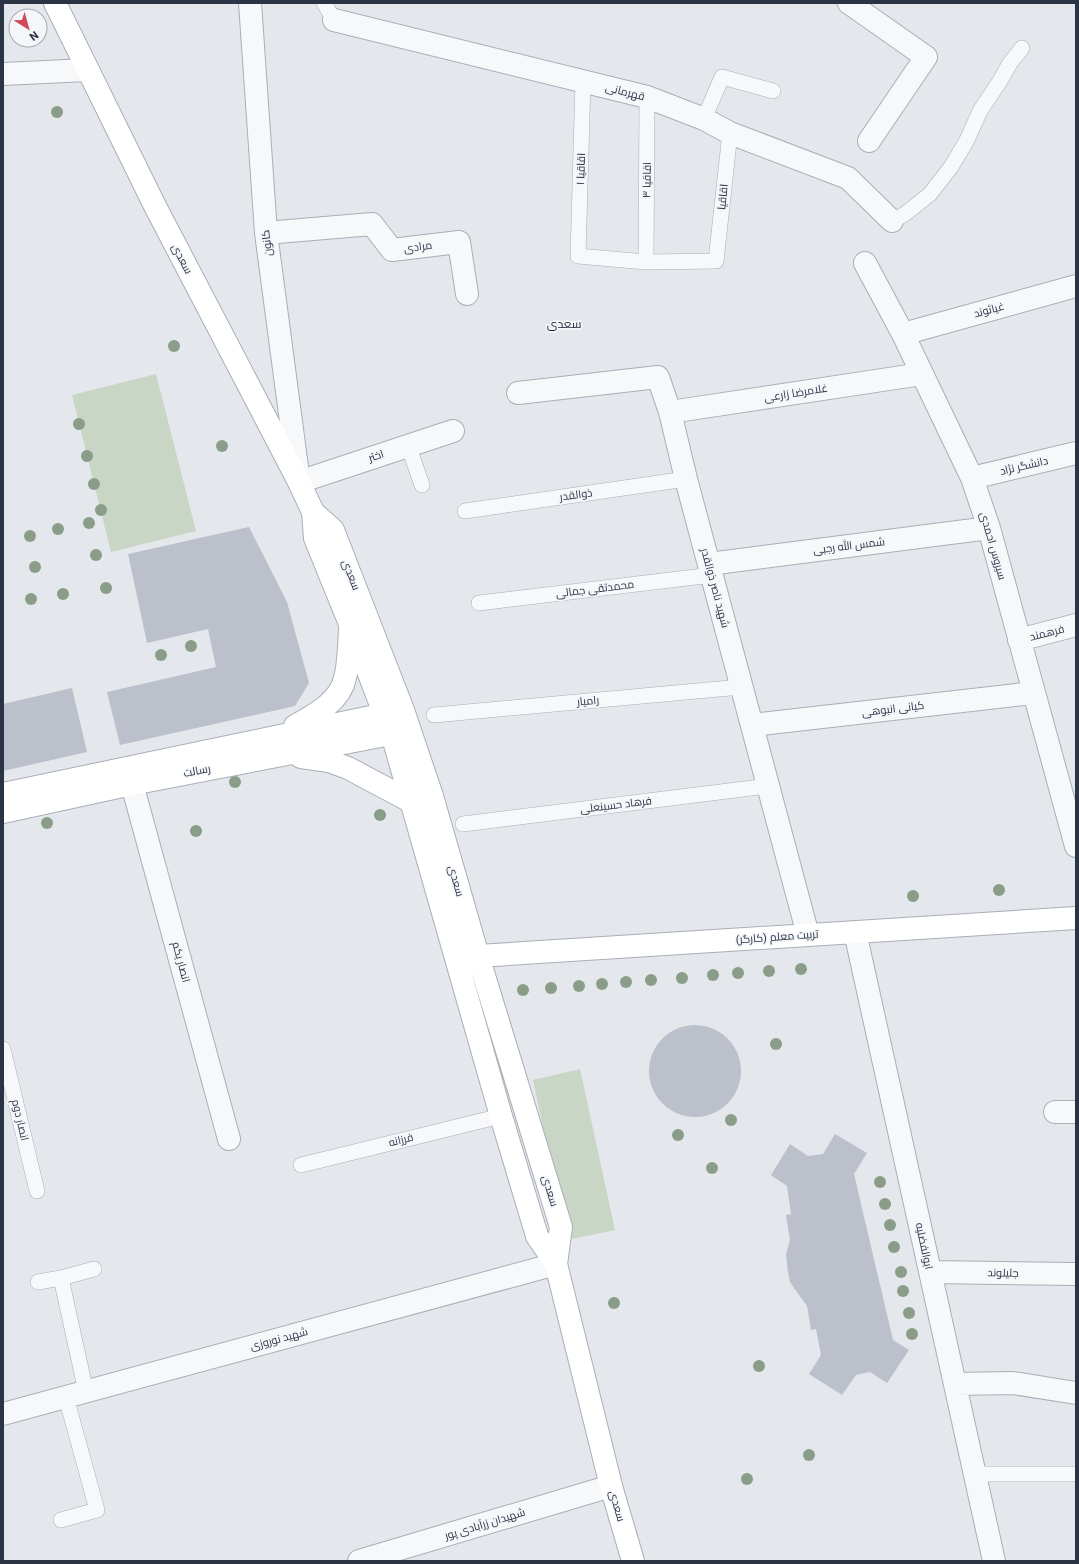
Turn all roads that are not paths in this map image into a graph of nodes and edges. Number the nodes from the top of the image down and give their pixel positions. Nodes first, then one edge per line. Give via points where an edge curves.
1 (55, 3) edge
2 (250, 3) edge
3 (849, 3) edge
4 (329, 11) edge
5 (1022, 48) dead end
6 (87, 70) junction
7 (3, 74) edge
8 (583, 81) junction
9 (773, 90) dead end
10 (648, 97) junction
11 (704, 119) junction
12 (730, 133) junction
13 (869, 141) dead end
14 (892, 221) joint
15 (266, 233) junction
16 (646, 262) junction
17 (865, 263) dead end
18 (1076, 286) edge
19 (467, 294) dead end
20 (903, 334) junction
21 (922, 374) junction
22 (518, 393) dead end
23 (670, 412) junction
24 (453, 431) dead end
25 (408, 445) junction
26 (1076, 453) edge
27 (972, 478) junction
28 (686, 479) junction
29 (299, 482) junction
30 (422, 485) dead end
31 (465, 511) dead end
32 (313, 512) junction
33 (988, 528) junction
34 (710, 569) junction
35 (479, 603) dead end
36 (350, 624) junction
37 (1076, 626) edge
38 (1019, 640) junction
39 (741, 687) junction
40 (1033, 693) junction
41 (394, 712) junction
42 (434, 715) dead end
43 (752, 726) junction
44 (401, 732) junction
45 (282, 745) junction
46 (132, 784) junction
47 (768, 786) junction
48 (3, 794) edge
49 (410, 801) junction
50 (1071, 807) edge
51 (3, 812) edge
52 (463, 824) dead end
53 (1076, 846) edge
54 (1076, 918) edge
55 (855, 932) junction
56 (808, 935) junction
57 (478, 956) junction
58 (3, 1049) edge
59 (501, 1116) junction
60 (229, 1139) dead end
61 (301, 1165) dead end
62 (36, 1191) dead end
63 (556, 1264) junction
64 (94, 1270) dead end
65 (930, 1272) junction
66 (1076, 1274) edge
67 (61, 1278) junction
68 (38, 1282) dead end
69 (955, 1384) junction
70 (1076, 1393) edge
71 (76, 1395) junction
72 (3, 1414) edge
73 (975, 1474) junction
74 (1076, 1474) edge
75 (611, 1486) junction
76 (61, 1520) dead end
77 (359, 1561) edge
78 (632, 1561) edge
79 (994, 1561) edge

1 - 6 main road, سعدی
2 - 15 street, کانون
3 - 13 street via 926,57
4 - 8 street, قهرمانی
5 - 14 lane via 980,111 951,167 930,194
6 - 7 street
6 - 29 main road, سعدی
8 - 10 street, قهرمانی
8 - 16 lane, اقاقیا ۱ via 578,256
9 - 11 lane via 722,77
10 - 11 street, قهرمانی
10 - 16 lane, اقاقیا ۳
11 - 12 street, قهرمانی
12 - 14 street, قهرمانی via 848,178
12 - 16 lane, اقاقیا via 716,261
15 - 19 street, مرادی via 372,224 392,250 459,242
15 - 29 street, کانون
17 - 20 street, سیروس احمدی
18 - 20 street, غیاثوند
20 - 21 street, سیروس احمدی
21 - 23 street, غلامرضا زارعی
21 - 27 street, سیروس احمدی
22 - 23 street, شهید ناصر ذوالقدر via 658,377
23 - 28 street, شهید ناصر ذوالقدر
24 - 25 street, اختر
25 - 29 street, اختر
25 - 30 lane
26 - 27 street, دانشگر نژاد
27 - 33 street, سیروس احمدی
28 - 31 lane, ذوالقدر
28 - 34 street, شهید ناصر ذوالقدر
29 - 32 main road, سعدی
32 - 36 main road, سعدی via 315,538
32 - 41 main road, سعدی via 333,530
33 - 34 street, شمس الله رجبی
33 - 38 street, سیروس احمدی
34 - 35 lane, محمدتقی جمالی
34 - 39 street, شهید ناصر ذوالقدر
36 - 41 main road, سعدی
36 - 45 main road via 345,679 337,696
37 - 38 street, فرهمند
38 - 40 street, سیروس احمدی
39 - 42 lane, رامیار
39 - 43 street, شهید ناصر ذوالقدر
40 - 43 street, کیانی انبوهی
40 - 50 street, سیروس احمدی
41 - 44 main road, سعدی
41 - 45 main road, رسالت
43 - 47 street, شهید ناصر ذوالقدر
44 - 45 main road, رسالت
44 - 49 main road, سعدی
44 - 57 main road, سعدی via 432,796
45 - 46 main road, رسالت
45 - 48 main road, رسالت
45 - 49 main road via 348,768
46 - 51 main road, رسالت
46 - 60 street, انصار یکم
47 - 52 lane, فرهاد حسینعلی
47 - 56 street, شهید ناصر ذوالقدر
49 - 59 main road, سعدی
50 - 53 street, سیروس احمدی
54 - 55 main road, تربیت معلم (کارگر)
55 - 56 main road, تربیت معلم (کارگر)
55 - 65 street, ابوالفضلیه
56 - 57 main road, تربیت معلم (کارگر)
57 - 63 main road, سعدی via 561,1227
58 - 62 lane, انصار دوم
59 - 61 lane, فرزانه
59 - 63 main road, سعدی via 537,1236
63 - 71 street, شهید نوروزی
63 - 75 main road, سعدی
64 - 67 lane
65 - 66 street, جلیلوند
65 - 69 street, ابوالفضلیه
67 - 68 lane
67 - 71 lane
69 - 70 street via 1013,1383
69 - 73 street, ابوالفضلیه
71 - 72 street, شهید نوروزی
71 - 76 lane via 97,1510
73 - 74 lane
73 - 79 street, ابوالفضلیه
75 - 77 street, شهیدان زرآبادی پور
75 - 78 main road, سعدی

